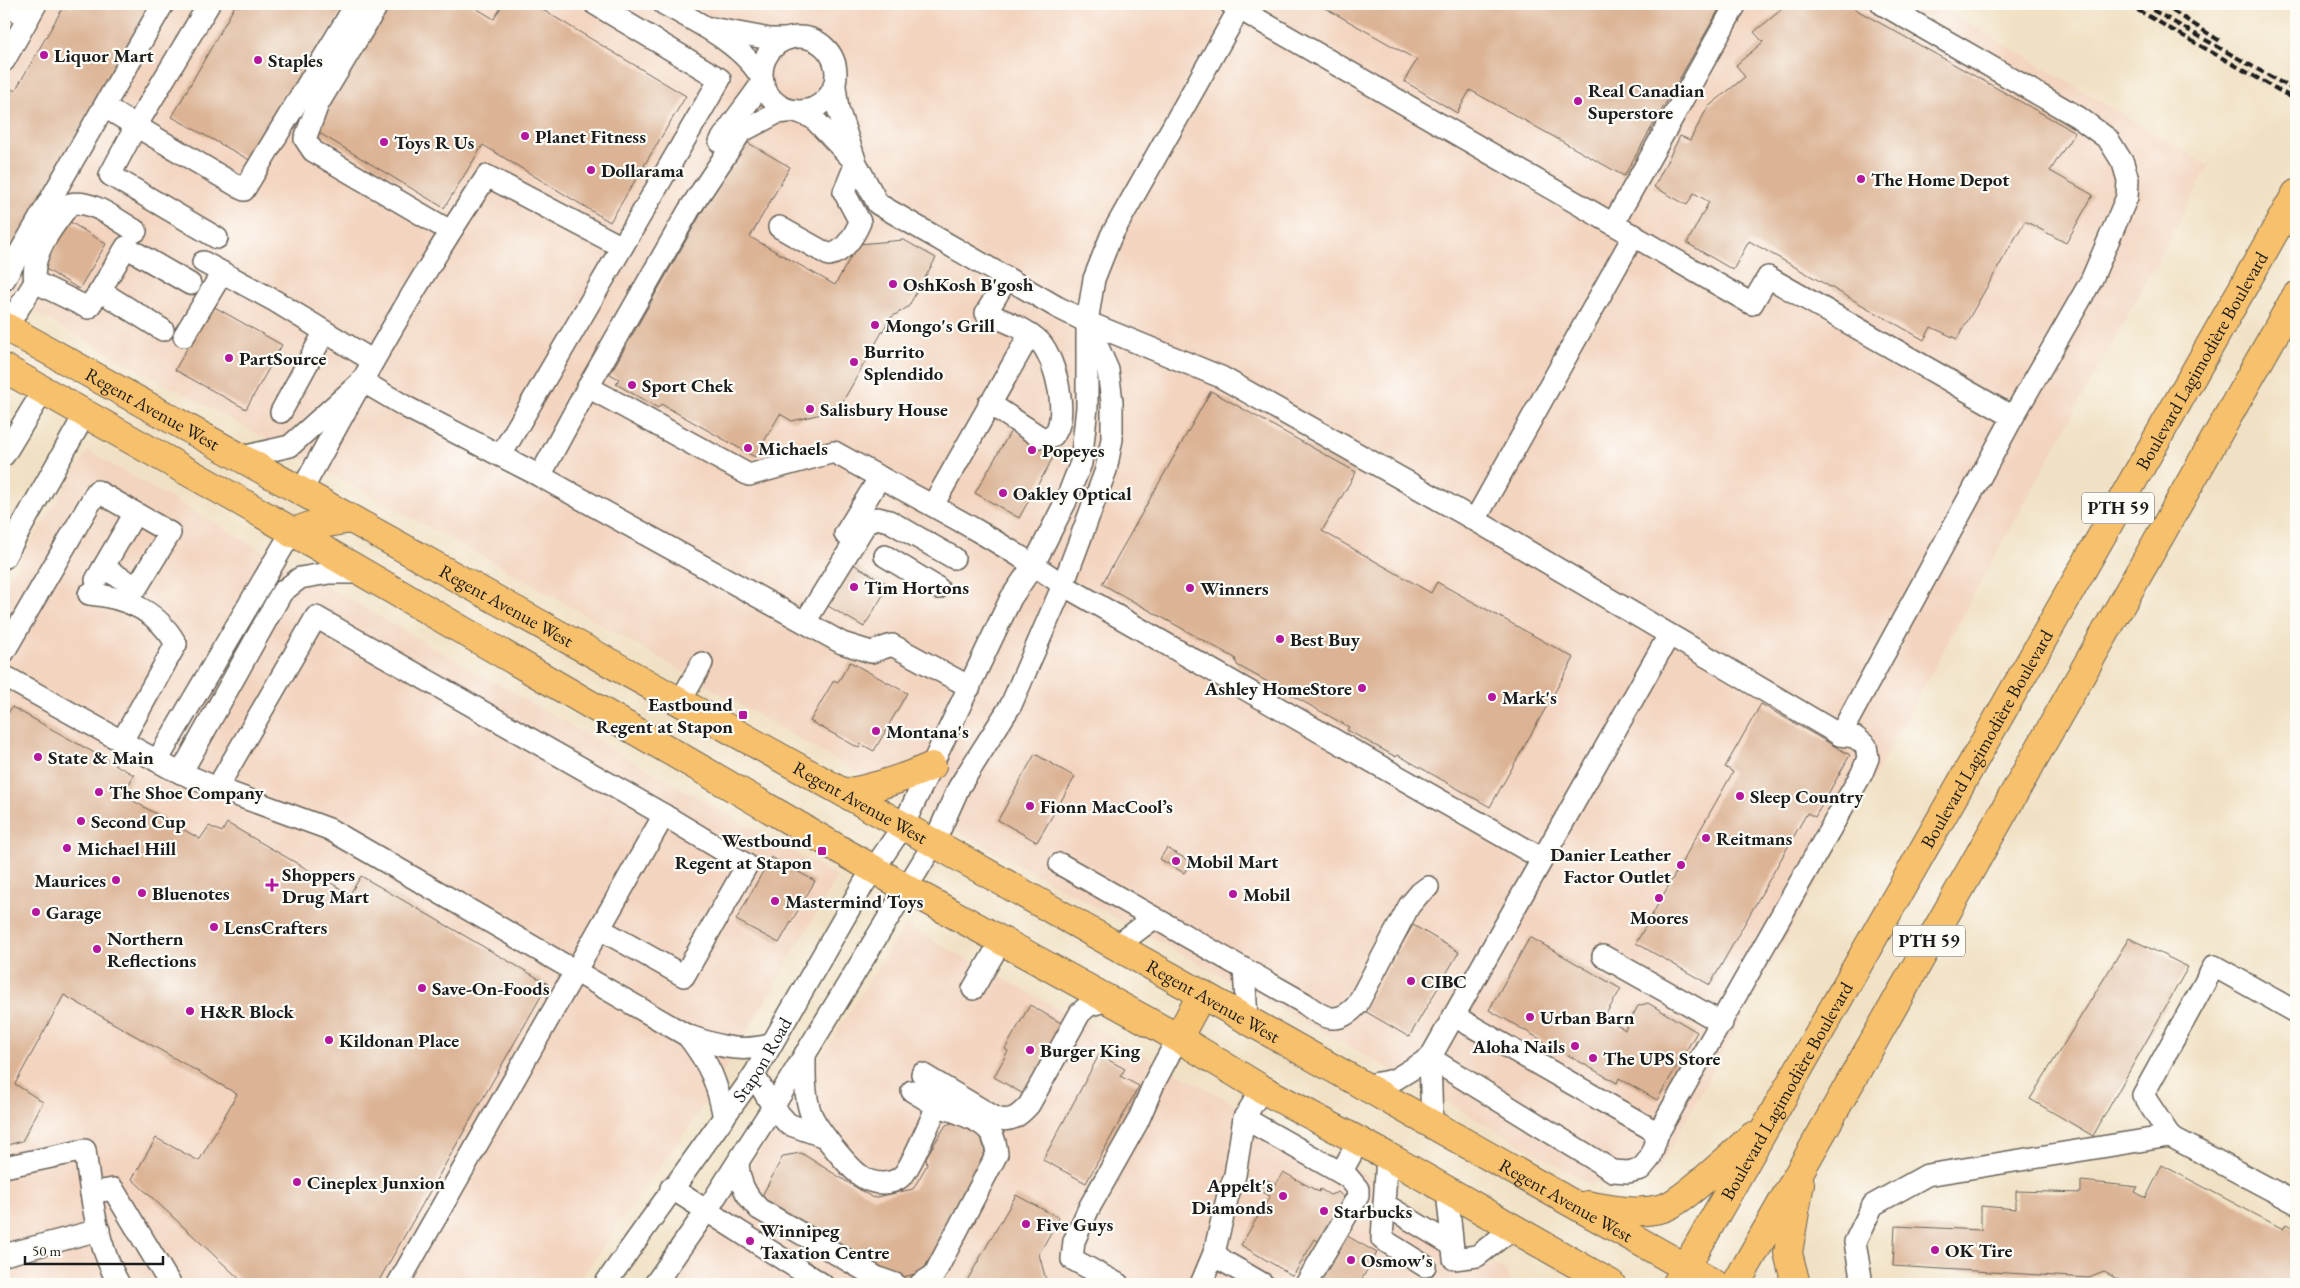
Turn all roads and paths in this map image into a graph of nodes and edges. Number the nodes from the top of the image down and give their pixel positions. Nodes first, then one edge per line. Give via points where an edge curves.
1 (4, 4) edge
2 (163, 4) edge
3 (209, 4) edge
4 (356, 4) edge
5 (378, 4) edge
6 (595, 4) edge
7 (664, 4) edge
8 (1736, 4) edge
9 (1882, 4) edge
10 (1238, 5) edge
11 (32, 11) edge
12 (704, 26) junction
13 (787, 39) junction
14 (4, 61) edge
15 (763, 81) junction
16 (835, 86) junction
17 (105, 107) junction
18 (796, 111) junction
19 (136, 126) junction
20 (856, 163) junction
21 (2296, 194) edge
22 (152, 199) junction
23 (689, 210) junction
24 (1613, 224) junction
25 (779, 227) dead end
26 (450, 231) junction
27 (1634, 235) junction
28 (217, 238) dead end
29 (131, 239) junction
30 (622, 247) junction
31 (203, 262) dead end
32 (222, 274) junction
33 (1007, 278) junction
34 (4, 280) edge
35 (36, 282) junction
36 (190, 284) dead end
37 (100, 291) junction
38 (2296, 296) edge
39 (1087, 322) junction
40 (11, 330) edge
41 (163, 330) dead end
42 (324, 333) junction
43 (1030, 334) junction
44 (184, 336) dead end
45 (373, 361) junction
46 (4, 368) edge
47 (362, 381) junction
48 (588, 387) junction
49 (43, 392) junction
50 (125, 394) junction
51 (989, 403) junction
52 (281, 412) dead end
53 (85, 414) junction
54 (2013, 417) junction
55 (4, 455) edge
56 (501, 455) junction
57 (242, 457) junction
58 (540, 476) junction
59 (880, 477) junction
60 (302, 490) junction
61 (238, 500) junction
62 (932, 505) junction
63 (135, 513) junction
64 (351, 519) junction
65 (1475, 520) junction
66 (291, 533) junction
67 (885, 556) dead end
68 (4, 558) edge
69 (954, 558) dead end
70 (1034, 564) junction
71 (103, 568) junction
72 (361, 573) junction
73 (1063, 585) junction
74 (938, 588) dead end
75 (799, 620) junction
76 (1669, 635) junction
77 (4, 652) edge
78 (702, 663) dead end
79 (4, 676) edge
80 (970, 687) junction
81 (680, 702) junction
82 (1840, 735) junction
83 (122, 741) junction
84 (157, 761) junction
85 (932, 766) junction
86 (181, 773) junction
87 (217, 788) junction
88 (844, 793) junction
89 (664, 815) junction
90 (903, 826) junction
91 (934, 843) junction
92 (1541, 858) junction
93 (1060, 864) dead end
94 (874, 868) junction
95 (1428, 887) dead end
96 (906, 888) junction
97 (1154, 918) junction
98 (600, 929) junction
99 (1001, 941) junction
100 (1115, 947) junction
101 (1603, 956) dead end
102 (1244, 969) junction
103 (576, 971) junction
104 (973, 989) dead end
105 (1202, 994) junction
106 (1108, 1000) junction
107 (2296, 1012) edge
108 (1454, 1016) junction
109 (1247, 1019) junction
110 (1722, 1023) junction
111 (686, 1034) junction
112 (1178, 1038) junction
113 (771, 1045) junction
114 (805, 1054) junction
115 (1430, 1058) junction
116 (754, 1075) junction
117 (1363, 1086) junction
118 (1262, 1089) junction
119 (937, 1106) junction
120 (773, 1107) junction
121 (724, 1118) junction
122 (1244, 1118) junction
123 (1432, 1124) junction
124 (1767, 1124) junction
125 (1658, 1133) junction
126 (2170, 1136) junction
127 (825, 1137) junction
128 (1358, 1142) junction
129 (1387, 1156) junction
130 (1804, 1161) junction
131 (738, 1162) junction
132 (4, 1167) edge
133 (1341, 1173) junction
134 (671, 1188) junction
135 (1447, 1191) junction
136 (91, 1193) junction
137 (1567, 1201) junction
138 (2296, 1203) edge
139 (1384, 1204) junction
140 (707, 1210) junction
141 (1512, 1229) junction
142 (99, 1230) junction
143 (1452, 1245) junction
144 (1214, 1253) junction
145 (4, 1255) edge
146 (1563, 1258) junction
147 (1425, 1266) dead end
148 (1681, 1276) edge
149 (119, 1284) edge
150 (170, 1284) edge
151 (398, 1284) edge
152 (605, 1284) edge
153 (654, 1284) edge
154 (822, 1284) edge
155 (895, 1284) edge
156 (920, 1284) edge
157 (1118, 1284) edge
158 (1201, 1284) edge
159 (1262, 1284) edge
160 (1306, 1284) edge
161 (1579, 1284) edge
162 (1611, 1284) edge
163 (1715, 1284) edge
164 (1736, 1284) edge
165 (1796, 1284) edge
166 (1862, 1284) edge

1 - 11 street
2 - 17 street
3 - 19 street
4 - 19 street via 244,190
5 - 26 street via 318,104 306,139 313,151
6 - 30 street via 720,78
7 - 12 street
8 - 24 street
9 - 54 street via 2078,117 2108,139 2123,163 2128,180 2127,196 2091,281
10 - 24 street
10 - 39 street, Stapon Road via 1111,236 1094,279
11 - 14 street
12 - 13 street via 770,40
12 - 15 street via 743,55 758,70
13 - 15 street via 769,52 764,63
13 - 16 street via 802,37 825,47 836,69
15 - 18 street via 770,97 779,106
15 - 23 street via 731,123 710,158
16 - 18 street via 824,103 814,109
16 - 20 street via 838,109
17 - 19 street
17 - 34 street
18 - 20 street via 813,118
18 - 23 street via 771,115 741,132
19 - 22 street via 110,175
20 - 25 street via 844,192 860,222 844,249 829,256
20 - 33 street via 878,204
21 - 124 main road, Boulevard Lagimodière Boulevard / PTH 59
22 - 28 street
22 - 29 street
23 - 48 street
24 - 27 street
26 - 30 street via 487,176
26 - 45 street
27 - 54 street via 1752,304 1768,277
27 - 65 street
29 - 35 street via 97,209 80,202 70,204 36,257 33,270
29 - 36 street
29 - 37 street
30 - 56 street
31 - 32 street
32 - 42 street
32 - 44 street
33 - 39 street
33 - 43 street via 986,313
35 - 37 street via 88,308
35 - 40 street
37 - 41 street
38 - 130 main road, PTH 59
39 - 65 street via 1221,377
39 - 70 street, Stapon Road via 1087,407 1081,463 1065,504
39 - 73 street, Stapon Road via 1108,370 1112,440 1106,470
40 - 49 main road via 37,365
40 - 50 main road, Regent Avenue West
42 - 45 street
42 - 52 street
43 - 51 street
43 - 51 street via 1051,357 1061,420 1056,434 1050,438 1040,436
45 - 47 street
46 - 49 main road, Regent Avenue West
47 - 56 street
47 - 57 street via 290,446
47 - 60 street
48 - 58 street
48 - 59 street via 750,475 834,452
49 - 53 main road, Regent Avenue West
49 - 55 street
50 - 53 main road
50 - 57 main road, Regent Avenue West
51 - 62 street
53 - 61 main road, Regent Avenue West
53 - 68 street
54 - 82 street
56 - 58 street
57 - 60 main road, Regent Avenue West
58 - 75 street
59 - 62 street
59 - 75 street
60 - 61 main road via 275,500
60 - 64 main road, Regent Avenue West
61 - 66 main road, Regent Avenue West
62 - 70 street
63 - 71 street
63 - 71 street via 170,533 137,588
63 - 77 street via 96,491
64 - 66 main road
64 - 81 main road, Regent Avenue West
65 - 76 street
66 - 72 main road, Regent Avenue West
66 - 84 street
67 - 74 street
69 - 75 street via 889,521 877,518 867,522
70 - 73 street
70 - 80 street, Stapon Road via 1011,598
71 - 83 street via 89,594 176,644
72 - 86 street via 329,573 300,578 282,592
72 - 94 main road, Regent Avenue West
73 - 91 street, Stapon Road via 1011,705 959,787
73 - 92 street
75 - 80 street via 842,643 871,652 892,644
76 - 82 street
76 - 92 street
78 - 81 street
79 - 83 street
80 - 85 street, Stapon Road
81 - 88 main road, Regent Avenue West
82 - 110 street via 1855,737 1866,746 1868,758 1862,773
83 - 84 street
84 - 86 street
85 - 88 main road via 875,788
85 - 90 street, Stapon Road
86 - 87 street
87 - 89 street via 316,617
87 - 103 street via 329,829
88 - 90 main road, Regent Avenue West
89 - 98 street
89 - 98 street via 747,865 684,976
90 - 91 main road, Regent Avenue West
90 - 94 street, Stapon Road
91 - 96 street, Stapon Road
91 - 100 main road, Regent Avenue West
92 - 108 street
93 - 97 street
94 - 96 main road, Regent Avenue West
94 - 113 street, Stapon Road
95 - 102 street via 1409,906 1357,1006 1348,1016 1329,1018
96 - 99 main road, Regent Avenue West
96 - 114 street, Stapon Road
97 - 100 street
97 - 102 street
98 - 103 street
99 - 104 street
99 - 106 main road, Regent Avenue West
100 - 105 main road, Regent Avenue West
101 - 110 street
102 - 109 street
103 - 111 street
103 - 151 street
105 - 109 main road, Regent Avenue West
105 - 112 main road
106 - 112 main road, Regent Avenue West
106 - 119 street via 1088,1006 1080,1013 1028,1105 1017,1117 996,1118 917,1082
107 - 126 street via 2214,966 2143,1095
108 - 115 street
108 - 125 street
109 - 117 main road, Regent Avenue West
110 - 125 street
111 - 113 street via 730,1050
111 - 121 street via 708,1062
112 - 118 main road, Regent Avenue West
112 - 157 street via 1074,1241 1072,1259
113 - 116 street, Stapon Road
114 - 120 street, Stapon Road
114 - 127 street via 806,1096 812,1116
115 - 117 street via 1394,1080
115 - 123 street
115 - 125 street via 1612,1171 1641,1169 1650,1158
116 - 120 street
116 - 121 street, Stapon Road
117 - 123 main road, Regent Avenue West
118 - 122 street
118 - 128 main road, Regent Avenue West
119 - 127 street via 904,1175 888,1183 876,1183 861,1177
119 - 156 street via 957,1112 990,1130 997,1154 934,1275
120 - 127 street via 788,1124
120 - 131 street, Stapon Road
121 - 134 street, Stapon Road
122 - 133 street
122 - 144 street via 1235,1176
123 - 137 main road, Regent Avenue West
124 - 137 main road via 1685,1196 1665,1208 1632,1212
124 - 148 main road, Boulevard Lagimodière Boulevard / PTH 59
126 - 138 street
126 - 166 street via 1927,1175 1874,1205 1855,1242
128 - 129 main road, Regent Avenue West
128 - 133 street
129 - 135 main road, Regent Avenue West
129 - 139 street
130 - 164 main road, PTH 59
130 - 165 main road via 1788,1254
131 - 140 street, Stapon Road
131 - 155 street via 738,1173 746,1196 759,1209 878,1278
132 - 136 street via 84,1150
133 - 160 street via 1358,1189 1358,1196
134 - 140 street
134 - 152 street, Stapon Road
135 - 141 main road, Regent Avenue West
135 - 143 street
136 - 142 street
136 - 150 street via 113,1189
137 - 148 main road, Regent Avenue West
139 - 143 street
139 - 147 street via 1382,1239
140 - 153 street, Stapon Road
140 - 154 street
141 - 143 street via 1477,1256 1454,1259
141 - 146 main road, Regent Avenue West
142 - 145 street
142 - 149 street via 111,1270
144 - 158 street
144 - 159 street
146 - 161 main road
146 - 162 main road, Regent Avenue West
148 - 163 main road, Regent Avenue West

